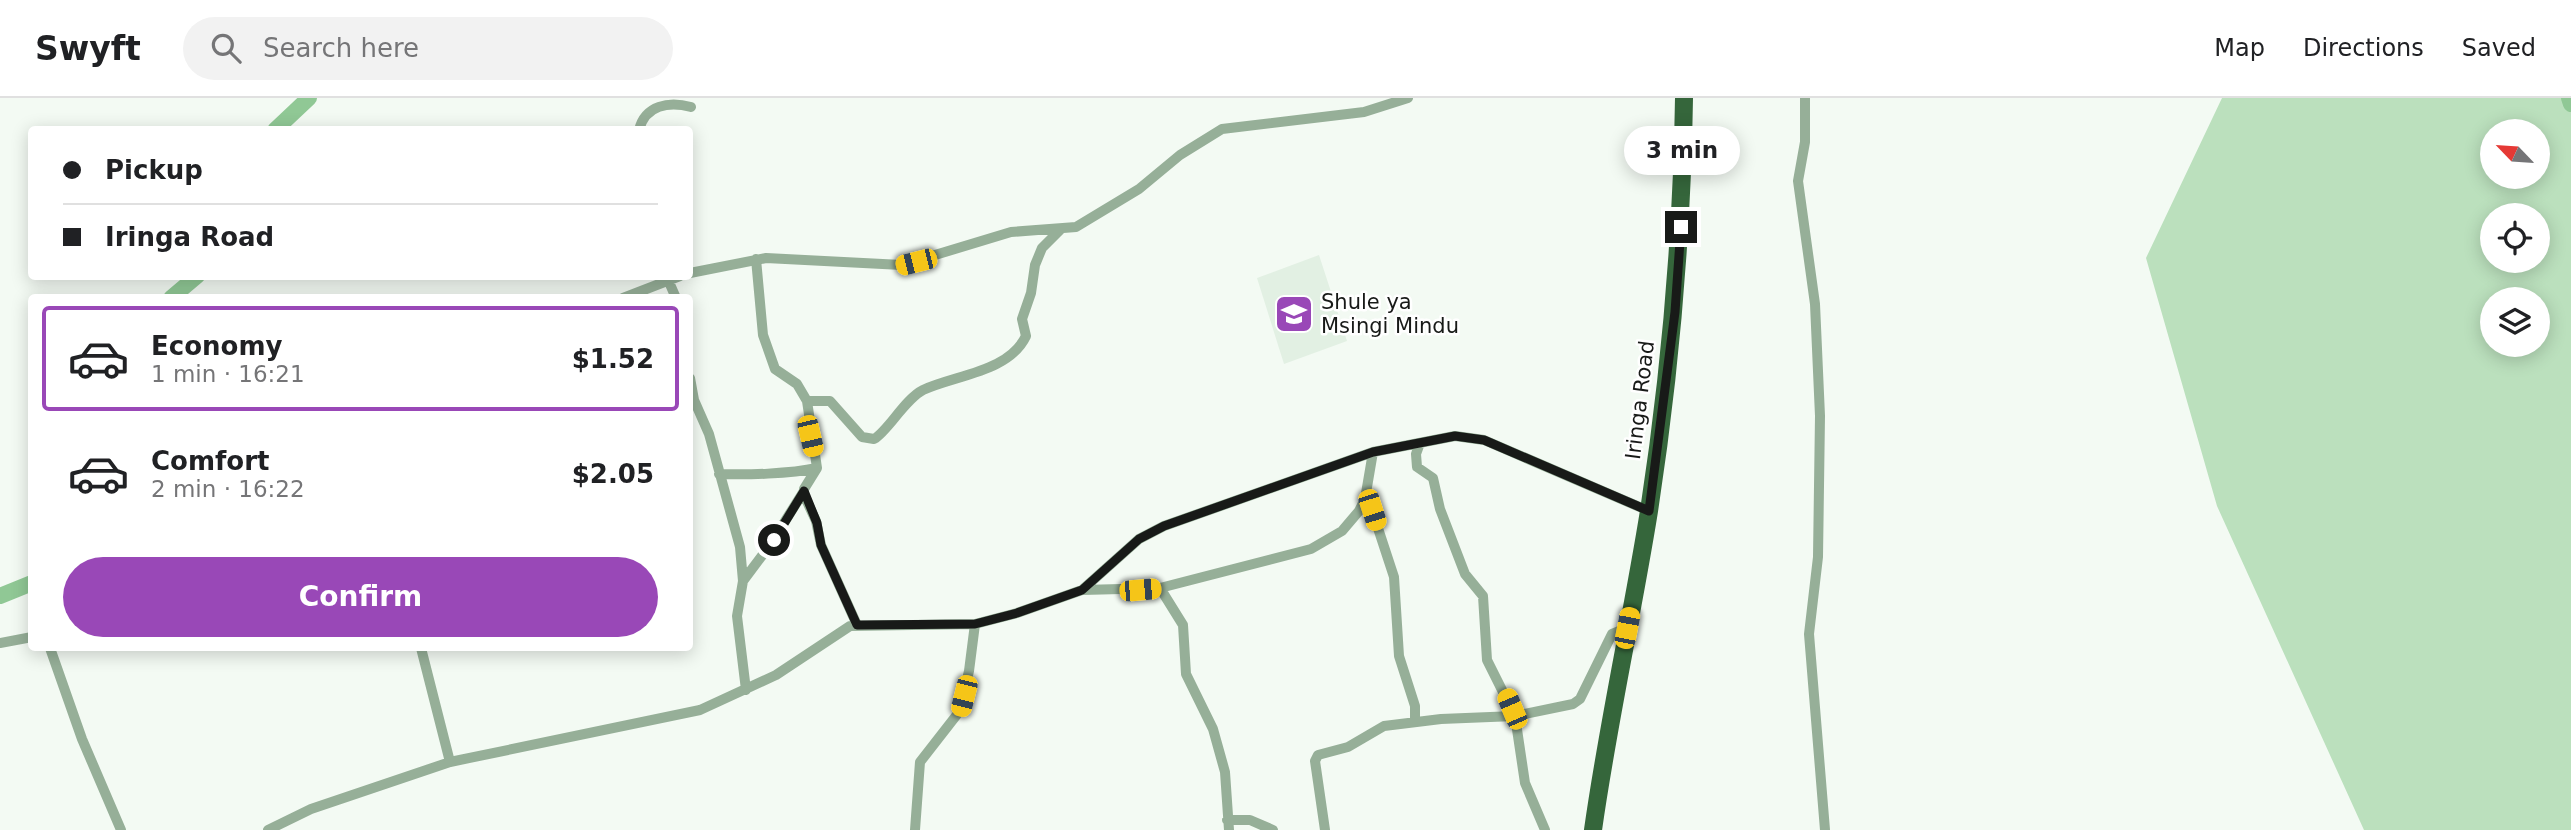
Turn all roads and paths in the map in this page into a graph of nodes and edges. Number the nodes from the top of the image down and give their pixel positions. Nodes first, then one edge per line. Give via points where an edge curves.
1 (1408, 98) edge
2 (1684, 98) edge
3 (1805, 98) edge
4 (691, 107) dead end
5 (640, 126) edge
6 (1060, 230) junction
7 (756, 258) junction
8 (693, 270) edge
9 (672, 280) edge
10 (668, 282) junction
11 (634, 294) edge
12 (674, 294) edge
13 (693, 388) edge
14 (807, 401) junction
15 (1420, 443) junction
16 (1373, 452) junction
17 (817, 468) junction
18 (719, 474) junction
19 (804, 491) junction
20 (1365, 499) junction
21 (1649, 511) junction
22 (743, 581) junction
23 (1160, 588) junction
24 (1082, 590) junction
25 (975, 624) junction
26 (857, 625) junction
27 (1627, 628) junction
28 (28, 638) edge
29 (0, 643) edge
30 (51, 651) edge
31 (422, 651) edge
32 (747, 690) junction
33 (1516, 716) junction
34 (1415, 722) junction
35 (450, 762) junction
36 (1228, 825) edge
37 (121, 830) edge
38 (268, 830) edge
39 (915, 830) edge
40 (1273, 830) edge
41 (1325, 830) edge
42 (1545, 830) edge
43 (1593, 830) edge
44 (1825, 830) edge

1 - 6 street via 1364,112 1222,129 1134,192 1076,227
2 - 21 highway, Iringa Road via 1675,312
3 - 44 street via 1805,142 1798,181 1815,304 1820,416 1818,557 1809,634
4 - 5 street via 678,103 656,107
6 - 7 street via 1011,232 893,266
6 - 14 street via 1042,248 1035,265 1022,319 1026,338 1003,359 921,391 874,439 862,437 830,401
7 - 8 street
7 - 14 street via 764,335 775,369 797,384
9 - 10 street
10 - 11 street
10 - 12 street
13 - 18 street
14 - 17 street
15 - 16 street
15 - 21 street via 1455,436 1484,440
15 - 33 street via 1417,467 1433,478 1465,574 1483,596 1487,660
16 - 20 street
16 - 24 street via 1151,531
17 - 18 street
17 - 19 street
18 - 22 street via 740,547
19 - 22 street
19 - 26 street via 821,545
20 - 23 street via 1342,531 1320,545
20 - 34 street via 1394,577 1399,656 1415,706
21 - 27 highway, Iringa Road
22 - 32 street via 737,616
23 - 24 street
23 - 36 street via 1183,625 1186,674 1216,739 1225,772
24 - 25 street
25 - 26 street
25 - 39 street via 960,712 920,762
26 - 32 street
27 - 33 street via 1612,634 1577,702
27 - 43 highway, Iringa Road
28 - 29 street
30 - 37 street
31 - 35 street
32 - 35 street via 700,710
33 - 34 street
33 - 42 street via 1525,783
34 - 41 street via 1384,726 1348,747 1318,755 1315,761
35 - 38 street via 311,809
36 - 40 street via 1250,820

